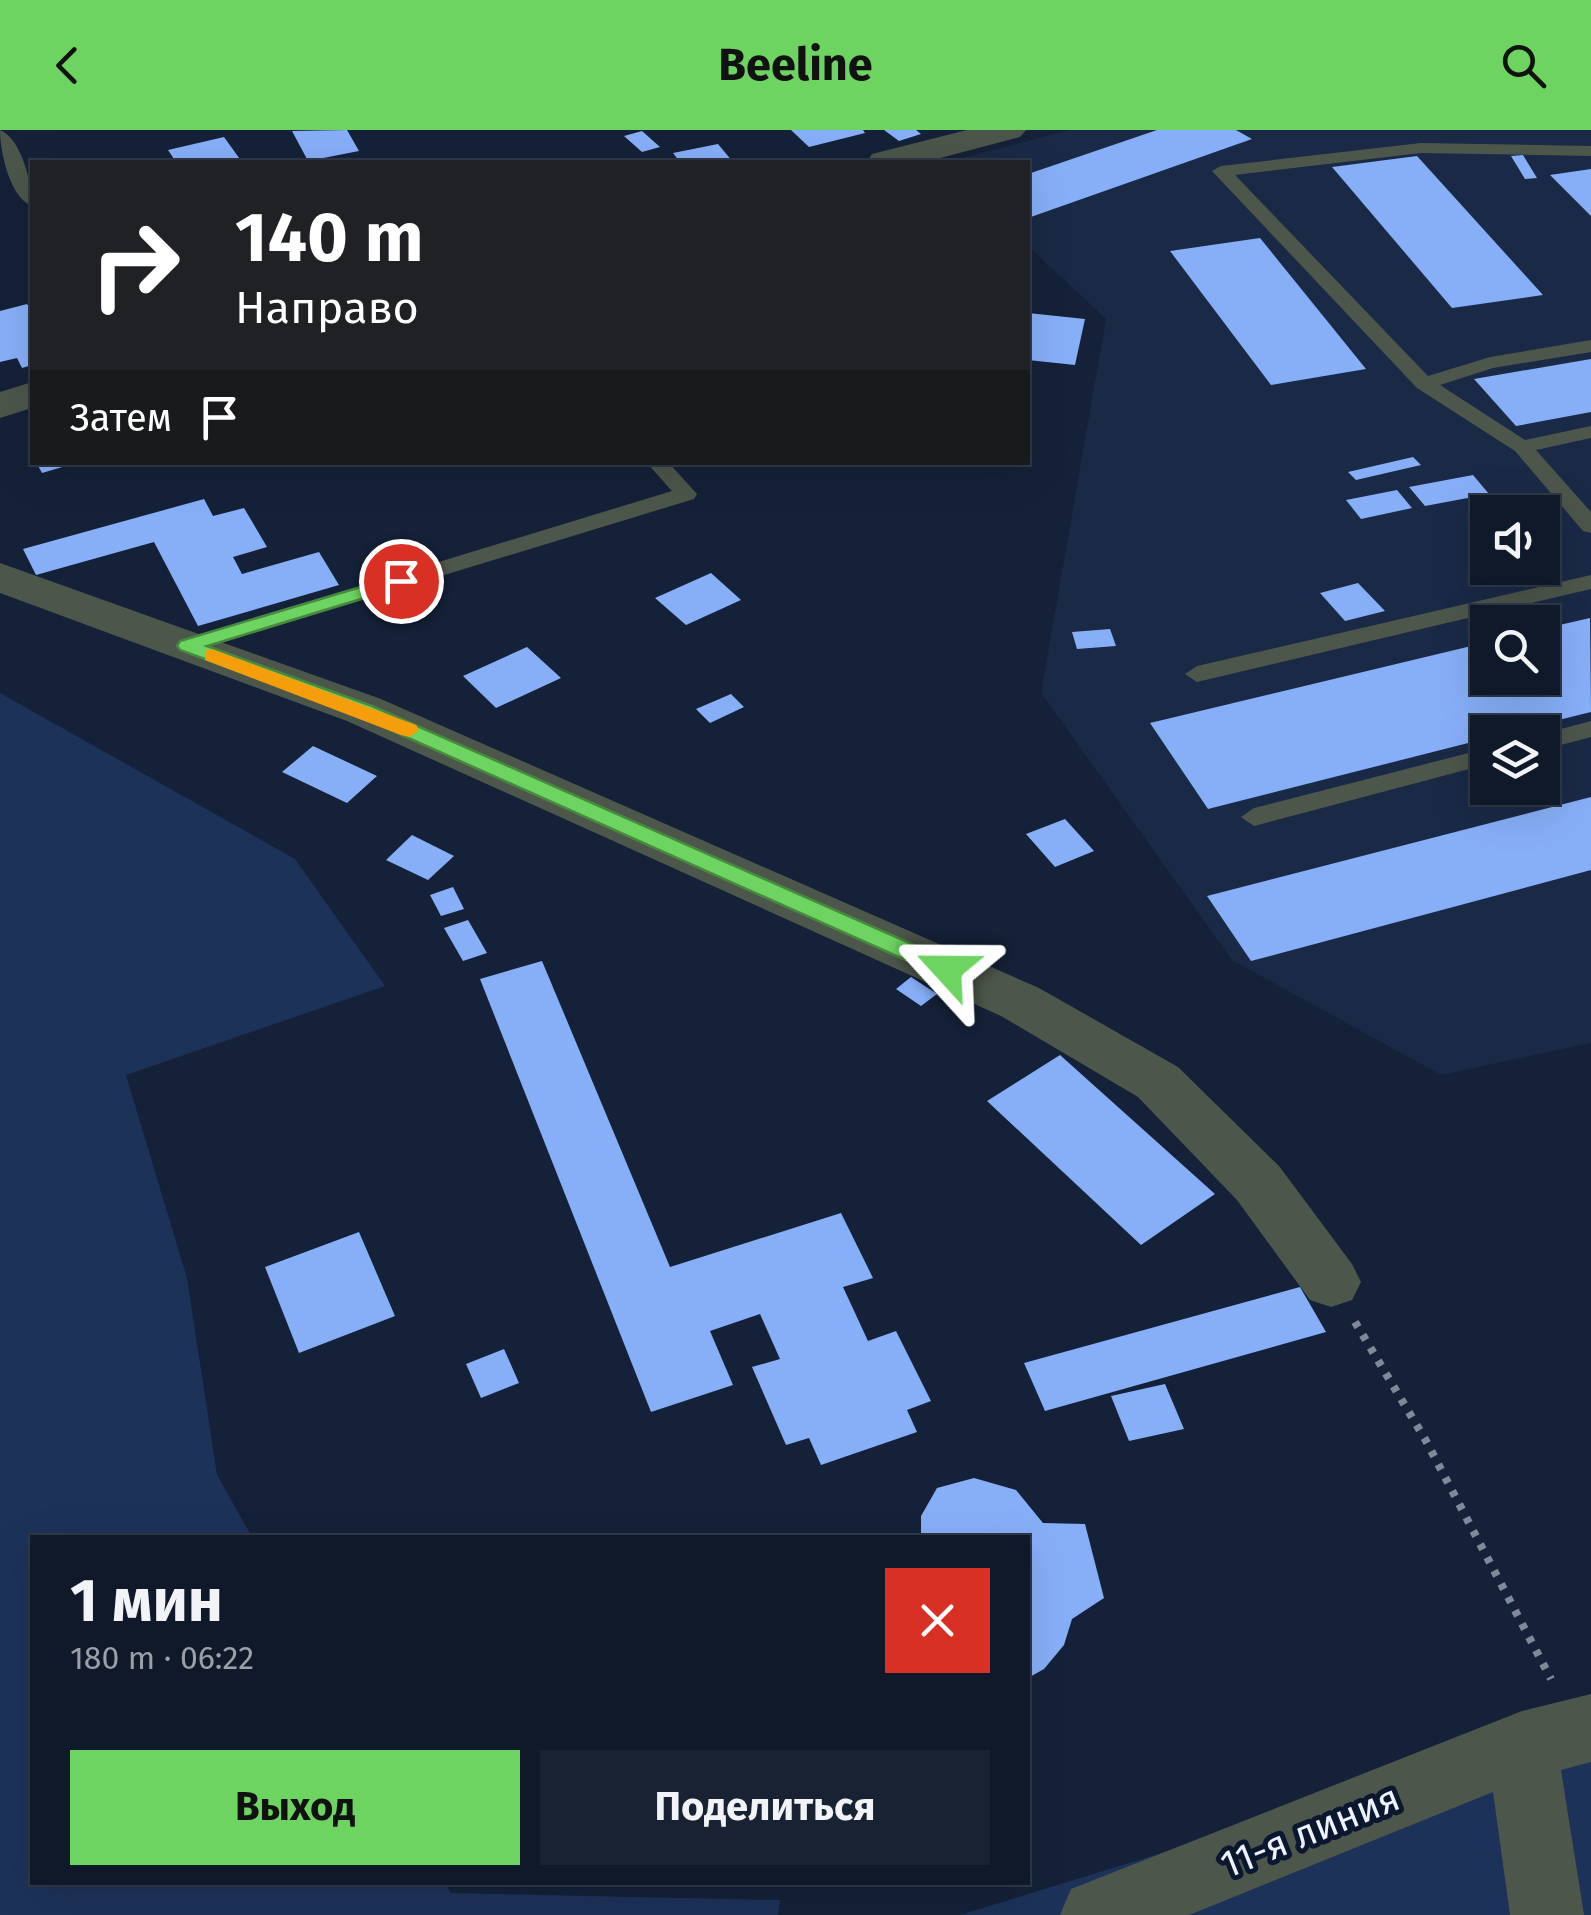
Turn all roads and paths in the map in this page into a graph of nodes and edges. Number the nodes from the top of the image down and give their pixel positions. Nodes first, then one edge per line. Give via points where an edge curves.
1 (1008, 130) edge
2 (0, 136) edge
3 (1591, 151) edge
4 (894, 160) edge
5 (30, 197) edge
6 (1591, 346) edge
7 (1424, 384) junction
8 (30, 395) edge
9 (0, 406) edge
10 (1591, 432) edge
11 (1522, 447) junction
12 (659, 465) edge
13 (1591, 526) edge
14 (0, 577) edge
15 (1591, 582) edge
16 (187, 646) junction
17 (1197, 674) dead end
18 (1591, 729) edge
19 (1560, 737) edge
20 (1470, 761) edge
21 (1254, 817) dead end
22 (1331, 1282) joint
23 (1556, 1721) edge
24 (1097, 1915) edge
25 (1547, 1915) edge

1 - 4 street
2 - 5 lane
3 - 7 lane via 1421,148 1221,171
6 - 7 lane via 1490,363
7 - 11 lane
8 - 9 street
10 - 11 lane
11 - 13 lane
12 - 16 lane via 686,494
14 - 16 street
15 - 17 lane
16 - 22 street via 364,710 1020,1002 1158,1082 1258,1182
18 - 19 lane
20 - 21 lane
22 - 23 path via 1425,1439
23 - 24 street, 11-я линия
23 - 25 street

